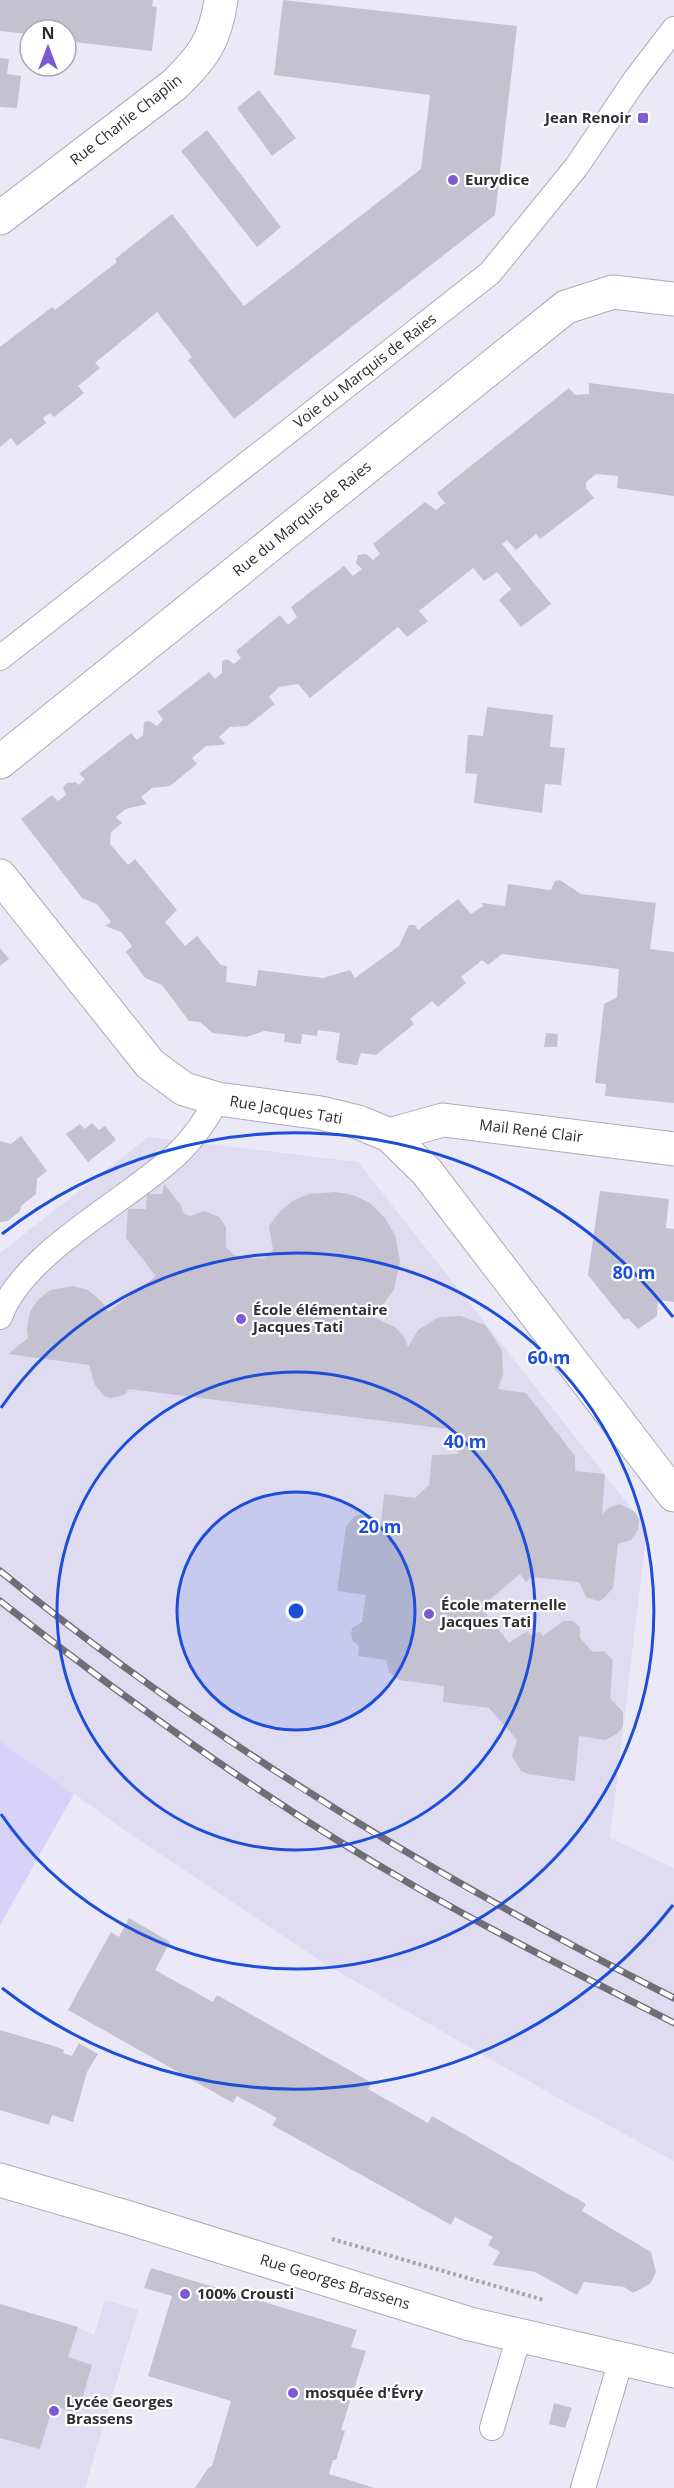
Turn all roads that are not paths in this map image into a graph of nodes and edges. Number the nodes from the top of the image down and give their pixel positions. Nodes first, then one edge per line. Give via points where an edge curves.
1 (221, 0) edge
2 (674, 29) edge
3 (0, 218) edge
4 (674, 299) edge
5 (0, 658) edge
6 (0, 762) edge
7 (0, 876) edge
8 (218, 1099) junction
9 (389, 1135) junction
10 (674, 1149) edge
11 (0, 1317) edge
12 (674, 1495) edge
13 (0, 2180) edge
14 (519, 2336) junction
15 (621, 2360) junction
16 (674, 2371) edge
17 (492, 2428) dead end
18 (583, 2488) edge

1 - 3 street, Rue Charlie Chaplin via 217,28 198,61 182,77
2 - 5 lane, Voie du Marquis de Raies via 577,166 490,273
4 - 6 street, Rue du Marquis de Raies via 613,292 566,307
7 - 8 street, Rue Jacques Tati via 150,1064 184,1089
8 - 9 street, Rue Jacques Tati via 321,1113
8 - 11 lane via 202,1126 176,1154 27,1270 5,1302
9 - 10 street, Mail René Clair via 443,1120
9 - 12 street, Rue Jacques Tati via 427,1172
13 - 14 street, Rue Georges Brassens
14 - 15 street, Rue Georges Brassens
14 - 17 lane
15 - 16 street, Rue Georges Brassens
15 - 18 lane

